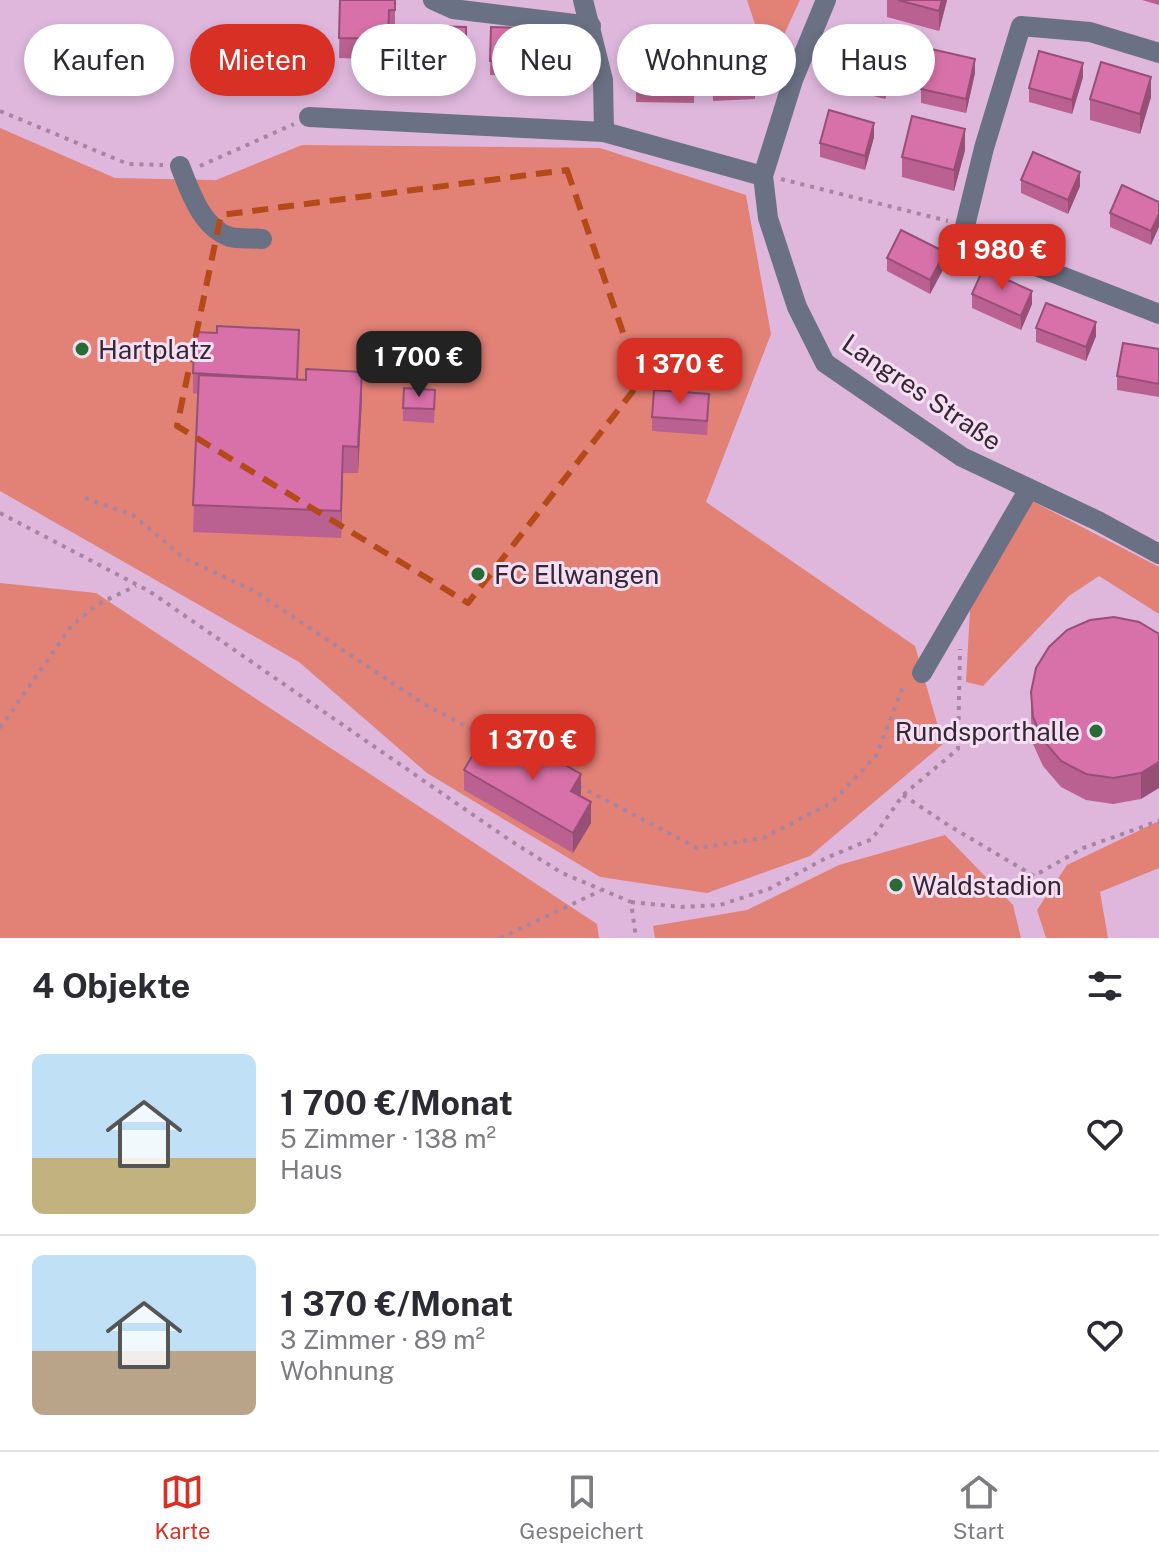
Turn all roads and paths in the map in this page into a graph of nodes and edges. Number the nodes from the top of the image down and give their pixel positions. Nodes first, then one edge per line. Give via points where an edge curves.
1 (433, 0) edge
2 (583, 0) edge
3 (826, 0) edge
4 (575, 24) edge
5 (590, 24) edge
6 (1159, 53) edge
7 (601, 71) edge
8 (0, 111) edge
9 (309, 117) joint
10 (604, 132) junction
11 (180, 166) junction
12 (763, 176) junction
13 (965, 226) junction
14 (262, 239) dead end
15 (1159, 314) edge
16 (1029, 489) junction
17 (85, 498) dead end
18 (0, 513) edge
19 (1159, 554) edge
20 (137, 585) junction
21 (962, 604) junction
22 (922, 673) joint
23 (0, 728) edge
24 (519, 754) edge
25 (574, 783) edge
26 (903, 795) junction
27 (1159, 821) edge
28 (600, 891) junction
29 (631, 902) junction
30 (500, 938) edge
31 (636, 938) edge

1 - 4 street via 453,9
2 - 5 street
3 - 12 street, Langres Straße via 793,80
6 - 13 street via 1090,32 1021,26
7 - 10 street
8 - 11 path via 128,164
9 - 10 street
9 - 11 path via 202,167
10 - 12 street
11 - 14 street via 211,225 230,237
12 - 13 path
12 - 16 street, Langres Straße via 768,218 797,307 825,363 962,457
13 - 15 street via 979,244
16 - 19 street, Langres Straße
16 - 21 street
17 - 24 path via 133,515 184,558 254,591 424,704
18 - 20 path
20 - 23 path via 98,604 72,625
20 - 28 path via 511,841
21 - 22 street
21 - 26 path via 958,749
22 - 25 path via 905,683 876,756 831,803 763,838 697,848
26 - 27 path via 1034,876 1083,848
26 - 29 path via 872,839 769,889 720,905
28 - 29 path
28 - 30 path
29 - 31 path

